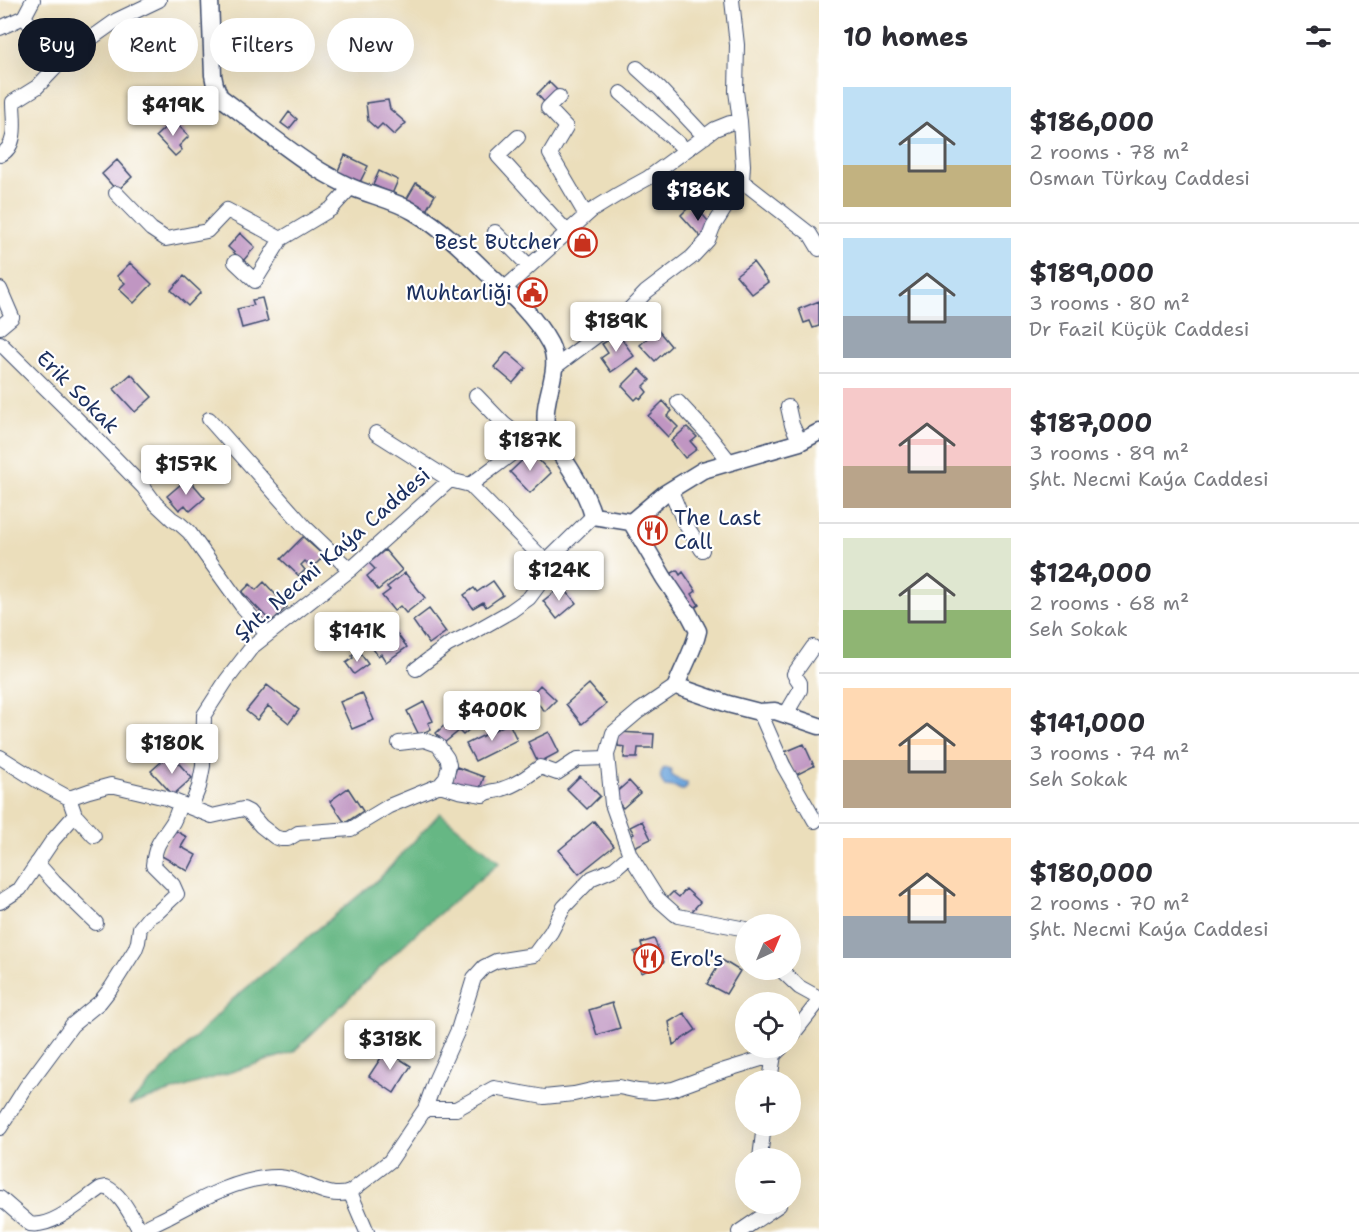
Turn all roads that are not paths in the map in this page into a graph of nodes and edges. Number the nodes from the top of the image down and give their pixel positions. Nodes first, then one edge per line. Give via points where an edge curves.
1 (33, 0) edge
2 (159, 0) edge
3 (210, 0) edge
4 (732, 0) edge
5 (24, 17) joint
6 (0, 27) edge
7 (96, 35) edge
8 (637, 68) dead end
9 (52, 72) edge
10 (621, 93) dead end
11 (560, 97) dead end
12 (7, 102) edge
13 (741, 121) junction
14 (518, 137) dead end
15 (705, 137) junction
16 (686, 150) junction
17 (0, 156) edge
18 (742, 181) junction
19 (351, 187) junction
20 (116, 193) dead end
21 (586, 215) junction
22 (495, 232) dead end
23 (567, 232) junction
24 (281, 239) junction
25 (819, 249) edge
26 (235, 262) dead end
27 (529, 266) junction
28 (0, 289) edge
29 (504, 289) junction
30 (0, 327) edge
31 (0, 343) edge
32 (555, 368) junction
33 (476, 394) dead end
34 (678, 402) dead end
35 (788, 407) dead end
36 (209, 419) dead end
37 (547, 430) junction
38 (819, 432) edge
39 (376, 434) dead end
40 (800, 442) junction
41 (528, 443) junction
42 (730, 462) junction
43 (450, 480) junction
44 (470, 485) junction
45 (670, 490) junction
46 (593, 516) junction
47 (631, 522) junction
48 (702, 550) dead end
49 (546, 562) junction
50 (350, 570) junction
51 (267, 634) junction
52 (813, 647) dead end
53 (416, 669) dead end
54 (676, 686) junction
55 (759, 712) junction
56 (786, 714) junction
57 (819, 726) edge
58 (399, 743) dead end
59 (0, 757) edge
60 (607, 758) junction
61 (440, 785) junction
62 (69, 798) junction
63 (186, 806) junction
64 (75, 815) junction
65 (815, 821) dead end
66 (94, 837) dead end
67 (630, 855) junction
68 (37, 863) junction
69 (0, 902) edge
70 (96, 923) dead end
71 (735, 927) edge
72 (792, 980) edge
73 (819, 1000) edge
74 (801, 1024) edge
75 (758, 1058) edge
76 (424, 1109) junction
77 (0, 1128) edge
78 (350, 1192) junction
79 (0, 1198) edge
80 (766, 1214) edge
81 (139, 1231) edge
82 (367, 1232) edge
83 (739, 1232) edge

1 - 5 street
2 - 7 street
3 - 19 street via 213,75 220,97 319,170
4 - 13 street
5 - 6 street
8 - 15 street
9 - 12 street via 37,87
10 - 16 street
11 - 21 street via 548,108 566,127 550,154
12 - 17 street via 13,140
13 - 15 street via 715,129
13 - 18 street
14 - 23 street via 498,156
15 - 16 street
16 - 21 street
18 - 25 street via 810,234
18 - 32 street via 708,240 692,257
19 - 24 street via 331,209
19 - 29 street via 414,212
20 - 24 street via 166,239 207,231 227,210
21 - 23 street
22 - 27 street
23 - 27 street
24 - 26 street via 255,281
27 - 29 street
28 - 30 street via 12,317
29 - 32 street via 538,326 550,345
31 - 51 street, Erik Sokak via 155,503 189,532
32 - 37 street via 546,402
33 - 41 street
34 - 42 street
35 - 40 street
36 - 50 street via 304,526
37 - 41 street
37 - 46 street via 585,493
38 - 40 street
39 - 43 street
40 - 42 street
41 - 44 street
42 - 45 street via 703,470
43 - 44 street, Şht. Necmi Kaýa Caddesi
43 - 50 street, Şht. Necmi Kaýa Caddesi
44 - 49 street
45 - 47 street
45 - 48 street
46 - 47 street
46 - 49 street
47 - 54 street via 698,631
49 - 53 street via 544,578 529,598 448,645
50 - 51 street, Şht. Necmi Kaýa Caddesi
51 - 63 street, Şht. Necmi Kaýa Caddesi via 232,672 204,715 203,766 198,787
52 - 56 street via 795,674 800,690
54 - 55 street
54 - 60 street via 613,733
55 - 56 street
55 - 65 street
56 - 57 street
58 - 61 street via 424,740 438,745 449,765
59 - 62 street
60 - 61 street via 578,759 557,773 540,767 518,782 483,795
60 - 67 street via 612,804
61 - 63 street via 389,806 351,829 298,833 288,839 275,837 243,809 212,816
62 - 63 street via 111,785
62 - 64 street
63 - 77 street, Şht. Necmi Kaýa Caddesi via 159,841 153,865 177,894 149,916 140,928 135,950 111,988 72,1025
64 - 66 street
64 - 68 street
67 - 71 street via 657,898 675,914
67 - 76 street via 614,869 592,878 564,907 534,955 496,961 474,978 458,1030
68 - 69 street via 21,889
68 - 70 street
72 - 73 street
73 - 74 street
75 - 76 street via 673,1089 653,1092 619,1087 543,1097 494,1088 456,1109
76 - 78 street via 390,1161
78 - 81 street via 334,1194 291,1179 263,1179 229,1187
78 - 82 street
79 - 81 street via 30,1224 37,1225 62,1215 106,1187 121,1199
80 - 83 street

